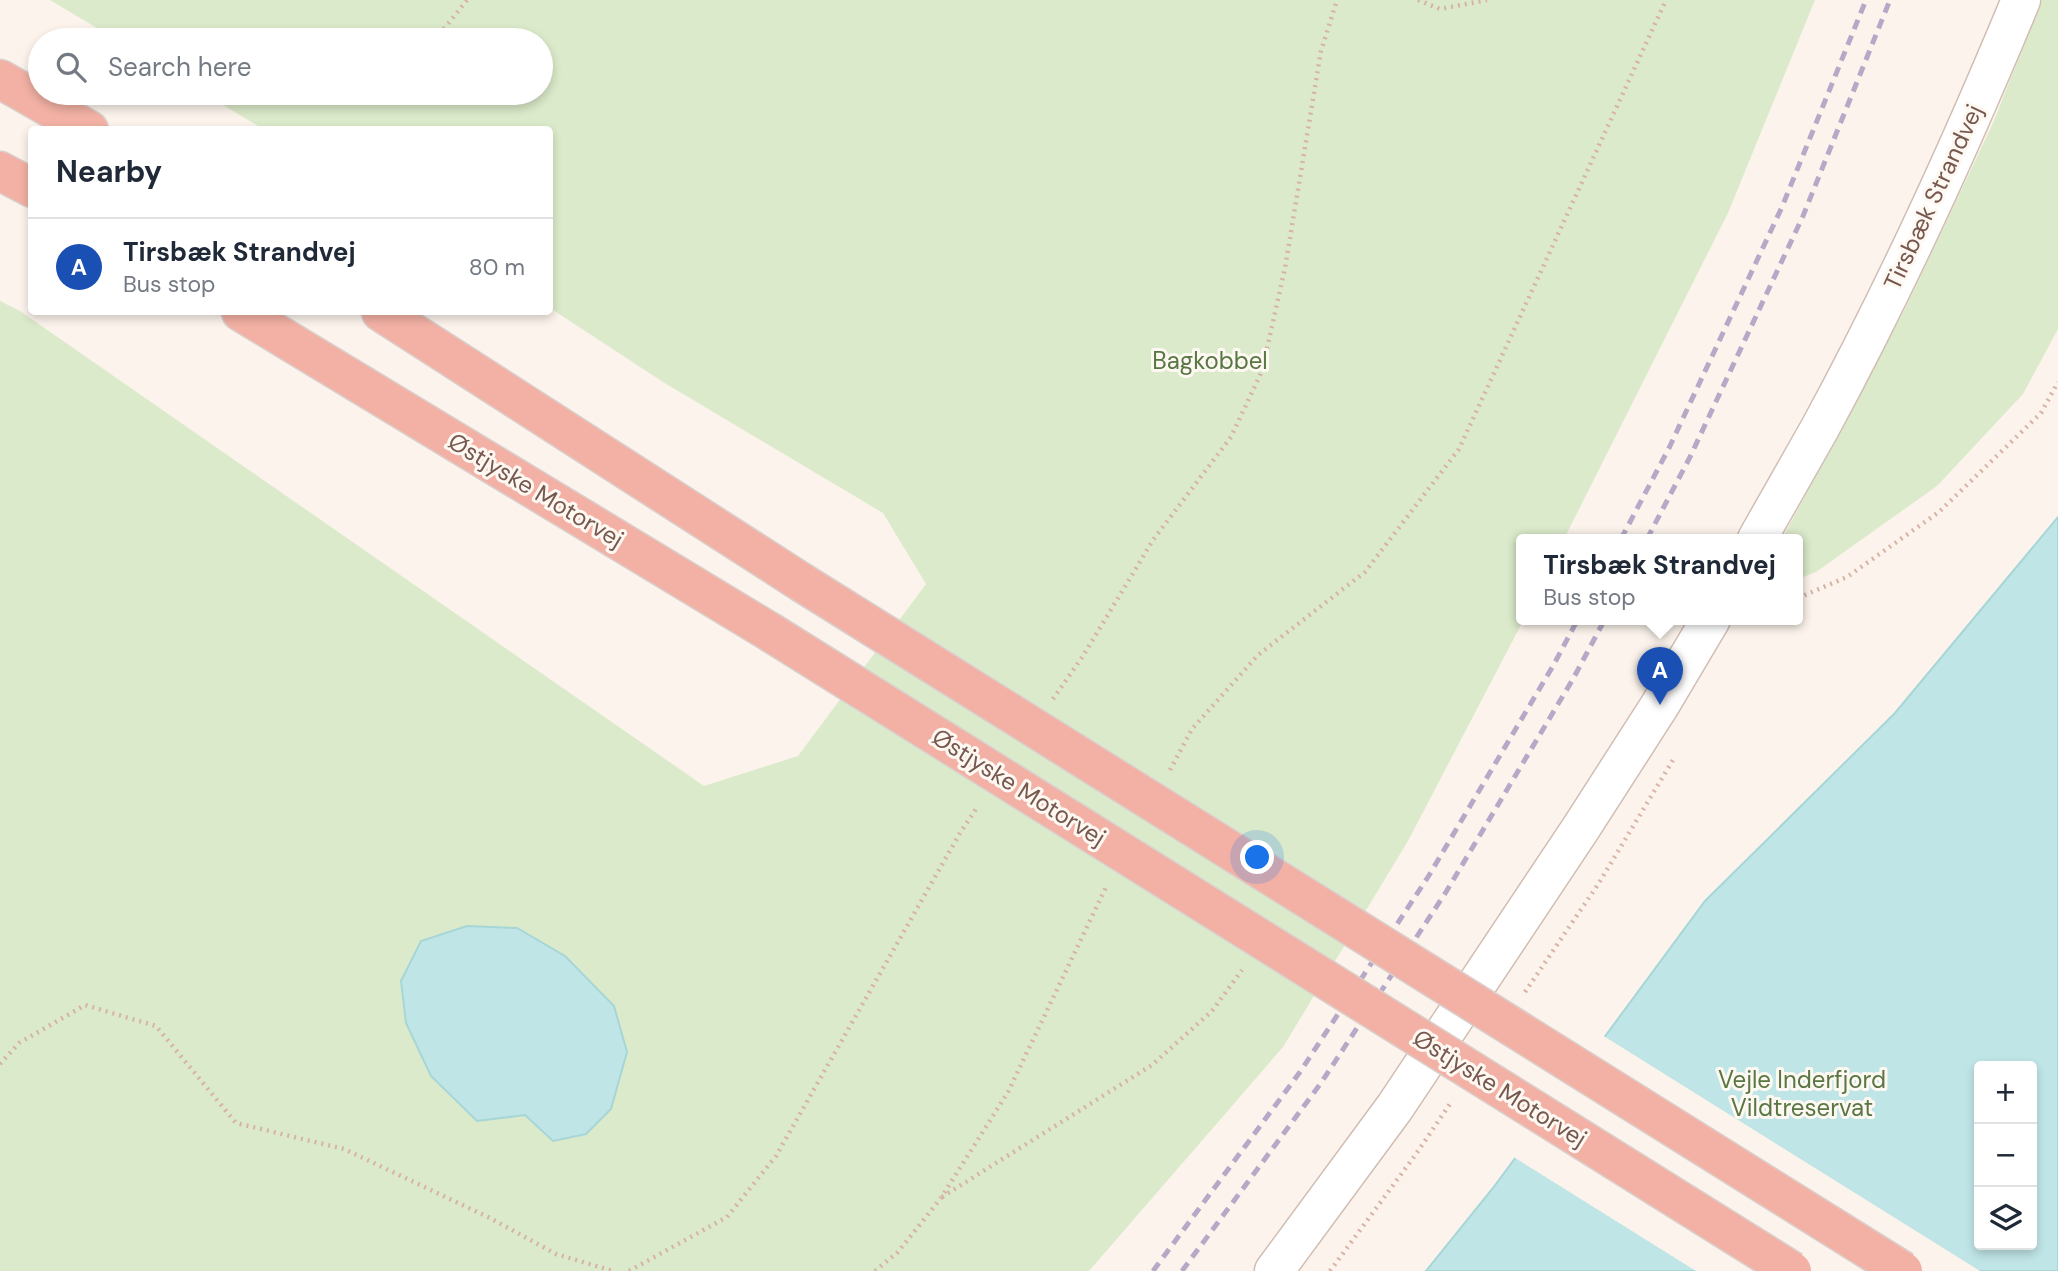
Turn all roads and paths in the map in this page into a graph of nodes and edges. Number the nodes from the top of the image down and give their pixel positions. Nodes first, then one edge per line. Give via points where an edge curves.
1 (467, 0) edge
2 (1338, 0) edge
3 (1418, 0) edge
4 (1487, 0) edge
5 (1666, 0) edge
6 (2021, 0) edge
7 (445, 28) edge
8 (0, 79) edge
9 (28, 95) edge
10 (45, 105) edge
11 (82, 126) edge
12 (0, 171) edge
13 (28, 186) edge
14 (246, 315) edge
15 (386, 315) edge
16 (2058, 382) edge
17 (1760, 534) edge
18 (1803, 596) edge
19 (1707, 625) edge
20 (1052, 700) dead end
21 (1675, 755) dead end
22 (1167, 775) dead end
23 (983, 800) dead end
24 (1110, 878) dead end
25 (1243, 969) dead end
26 (1523, 996) dead end
27 (0, 1064) edge
28 (1454, 1097) dead end
29 (941, 1198) junction
30 (613, 1271) edge
31 (629, 1271) edge
32 (875, 1271) edge
33 (1274, 1271) edge
34 (1331, 1271) edge
35 (1793, 1271) edge
36 (1903, 1271) edge

1 - 7 path
2 - 20 path via 1321,51 1285,268 1262,371 1231,437 1153,540
3 - 4 path via 1440,9
5 - 22 path via 1459,449 1365,572 1258,655 1192,729
6 - 17 street, Tirsbæk Strandvej via 1918,234
8 - 9 highway
10 - 11 highway
12 - 13 highway
14 - 35 highway, Østjyske Motorvej, bridge via 770,632
15 - 36 highway, bridge via 801,582
16 - 18 path via 2041,413 1939,512 1847,577
19 - 33 street via 1581,828 1403,1095
21 - 26 path via 1599,883
23 - 31 path via 776,1156 727,1217
24 - 29 path via 1008,1092
25 - 29 path via 1212,1011 1152,1065
27 - 30 path via 19,1043 85,1005 156,1026 236,1123 344,1149 556,1254
28 - 34 path
29 - 32 path via 898,1251

